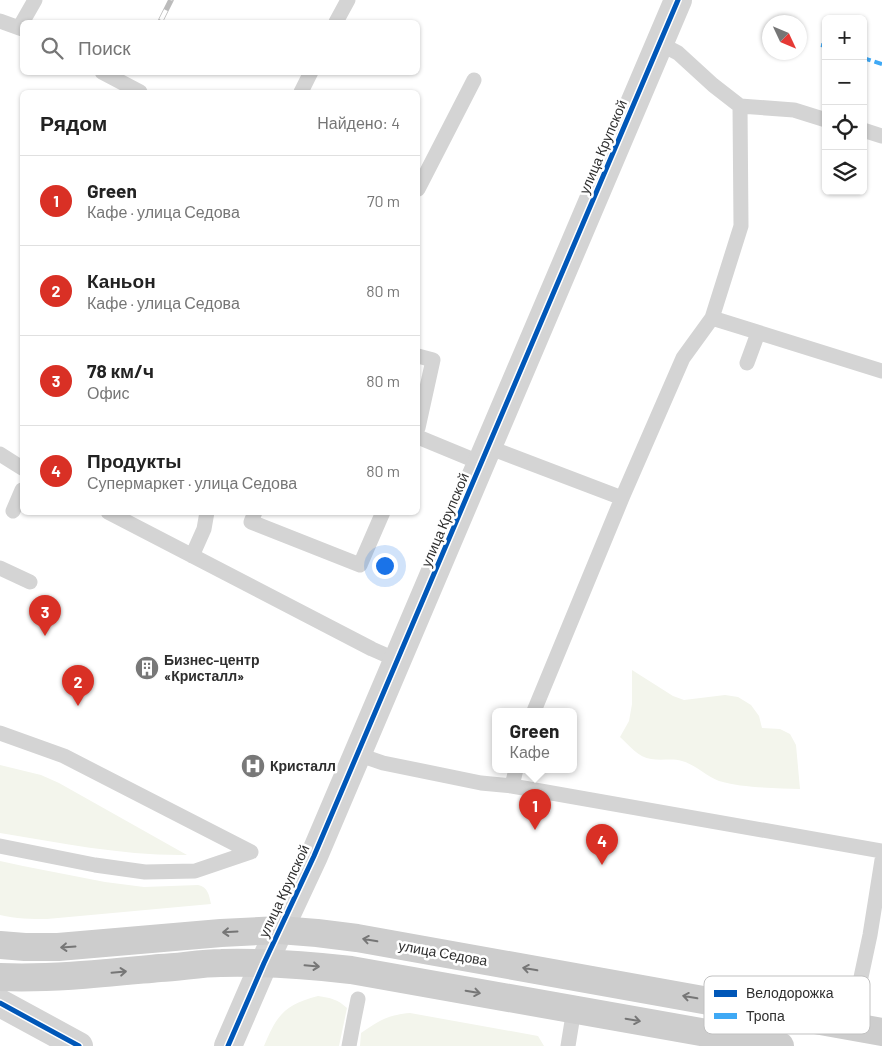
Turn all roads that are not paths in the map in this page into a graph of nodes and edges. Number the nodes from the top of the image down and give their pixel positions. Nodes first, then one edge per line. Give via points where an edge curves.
1 (34, 0) edge
2 (348, 0) edge
3 (678, 0) edge
4 (25, 20) edge
5 (337, 20) edge
6 (0, 21) edge
7 (20, 29) edge
8 (659, 43) junction
9 (108, 75) edge
10 (310, 75) edge
11 (474, 80) dead end
12 (136, 90) edge
13 (302, 90) edge
14 (740, 106) junction
15 (822, 119) edge
16 (867, 131) edge
17 (882, 136) edge
18 (420, 185) edge
19 (712, 318) junction
20 (758, 333) junction
21 (420, 357) edge
22 (747, 364) dead end
23 (882, 371) edge
24 (420, 419) edge
25 (420, 438) edge
26 (0, 454) edge
27 (484, 455) junction
28 (20, 467) edge
29 (20, 494) edge
30 (622, 498) junction
31 (12, 511) dead end
32 (114, 515) edge
33 (206, 515) edge
34 (254, 515) edge
35 (382, 515) edge
36 (192, 556) junction
37 (0, 568) edge
38 (30, 582) dead end
39 (397, 660) junction
40 (535, 708) edge
41 (0, 733) edge
42 (357, 754) junction
43 (515, 773) edge
44 (512, 786) junction
45 (0, 846) edge
46 (882, 851) edge
47 (882, 860) edge
48 (279, 930) junction
49 (0, 945) edge
50 (264, 963) junction
51 (861, 976) edge
52 (0, 977) edge
53 (358, 999) dead end
54 (704, 1000) edge
55 (0, 1003) edge
56 (574, 1009) junction
57 (704, 1032) edge
58 (713, 1034) edge
59 (79, 1046) edge
60 (228, 1046) edge
61 (349, 1046) edge
62 (568, 1046) edge
63 (780, 1046) edge

1 - 4 lane
2 - 5 lane
3 - 8 street, улица Крупской
6 - 7 lane
8 - 14 lane via 678,52
8 - 27 street, улица Крупской
9 - 12 lane
10 - 13 lane
11 - 18 lane
14 - 15 lane via 794,110
14 - 19 lane via 741,226
16 - 17 lane
19 - 20 lane
19 - 30 lane via 683,358
20 - 22 lane
20 - 23 lane
21 - 24 lane via 433,360
25 - 27 lane
26 - 28 lane
27 - 30 lane
27 - 39 street, улица Крупской
29 - 31 lane
30 - 40 lane
32 - 36 lane
33 - 36 lane
34 - 35 lane via 251,522 360,565
36 - 39 lane
37 - 38 lane
39 - 42 street, улица Крупской
41 - 45 lane via 64,756 251,852 195,871 146,872 95,866
42 - 44 lane via 383,763
42 - 48 street, улица Крупской
43 - 44 lane
44 - 46 lane
47 - 51 lane
48 -> 49 main road, улица Седова via 58,947
48 - 50 street, улица Крупской
54 -> 48 main road, улица Седова via 357,938
52 -> 50 main road via 55,977 220,963
50 -> 56 main road via 351,970
50 - 60 street, улица Крупской
53 - 61 lane
55 - 59 street
56 -> 57 main road
56 - 62 lane
58 -> 63 main road

